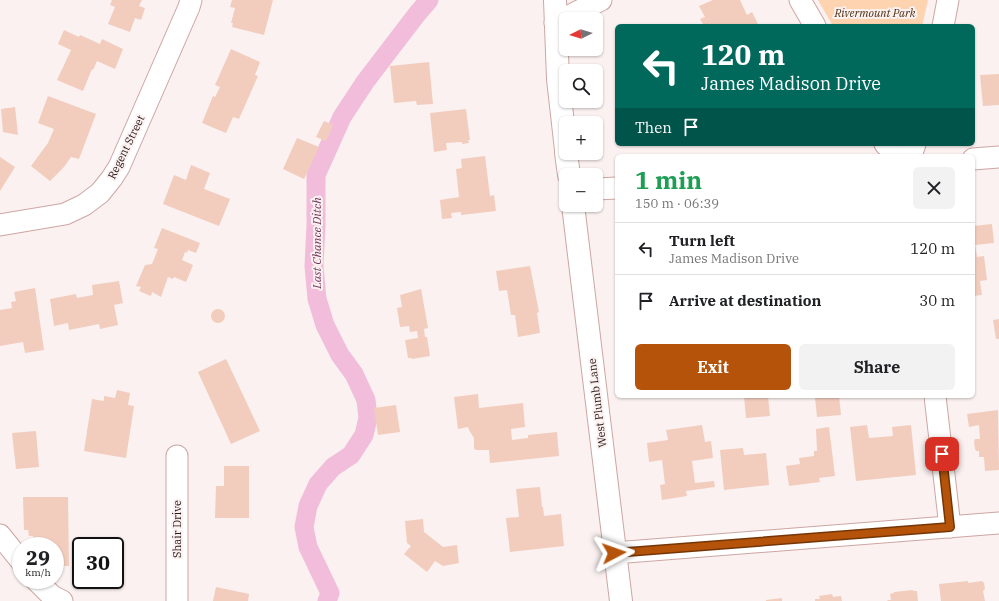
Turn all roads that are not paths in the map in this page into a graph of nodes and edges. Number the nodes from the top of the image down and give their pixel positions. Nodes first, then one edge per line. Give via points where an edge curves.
1 (191, 0) edge
2 (555, 0) edge
3 (601, 0) edge
4 (800, 0) edge
5 (948, 0) edge
6 (555, 23) junction
7 (814, 24) edge
8 (943, 24) edge
9 (562, 116) edge
10 (887, 146) edge
11 (896, 154) edge
12 (999, 157) edge
13 (975, 160) edge
14 (615, 188) edge
15 (603, 189) edge
16 (574, 212) edge
17 (0, 225) edge
18 (935, 398) edge
19 (177, 456) dead end
20 (999, 523) edge
21 (950, 527) junction
22 (0, 535) edge
23 (12, 550) edge
24 (614, 553) junction
25 (45, 589) edge
26 (62, 601) edge
27 (177, 601) edge
28 (621, 601) edge

1 - 17 street, Regent Street via 119,167 100,193 84,206 64,214
2 - 6 main road
3 - 6 street
4 - 7 street
5 - 8 street
6 - 9 main road
10 - 11 street
12 - 13 street
14 - 15 street
16 - 24 main road, West Plumb Lane
18 - 21 street
19 - 27 street, Shair Drive
20 - 21 street
21 - 24 street
22 - 23 street
24 - 28 main road, West Plumb Lane
25 - 26 street

